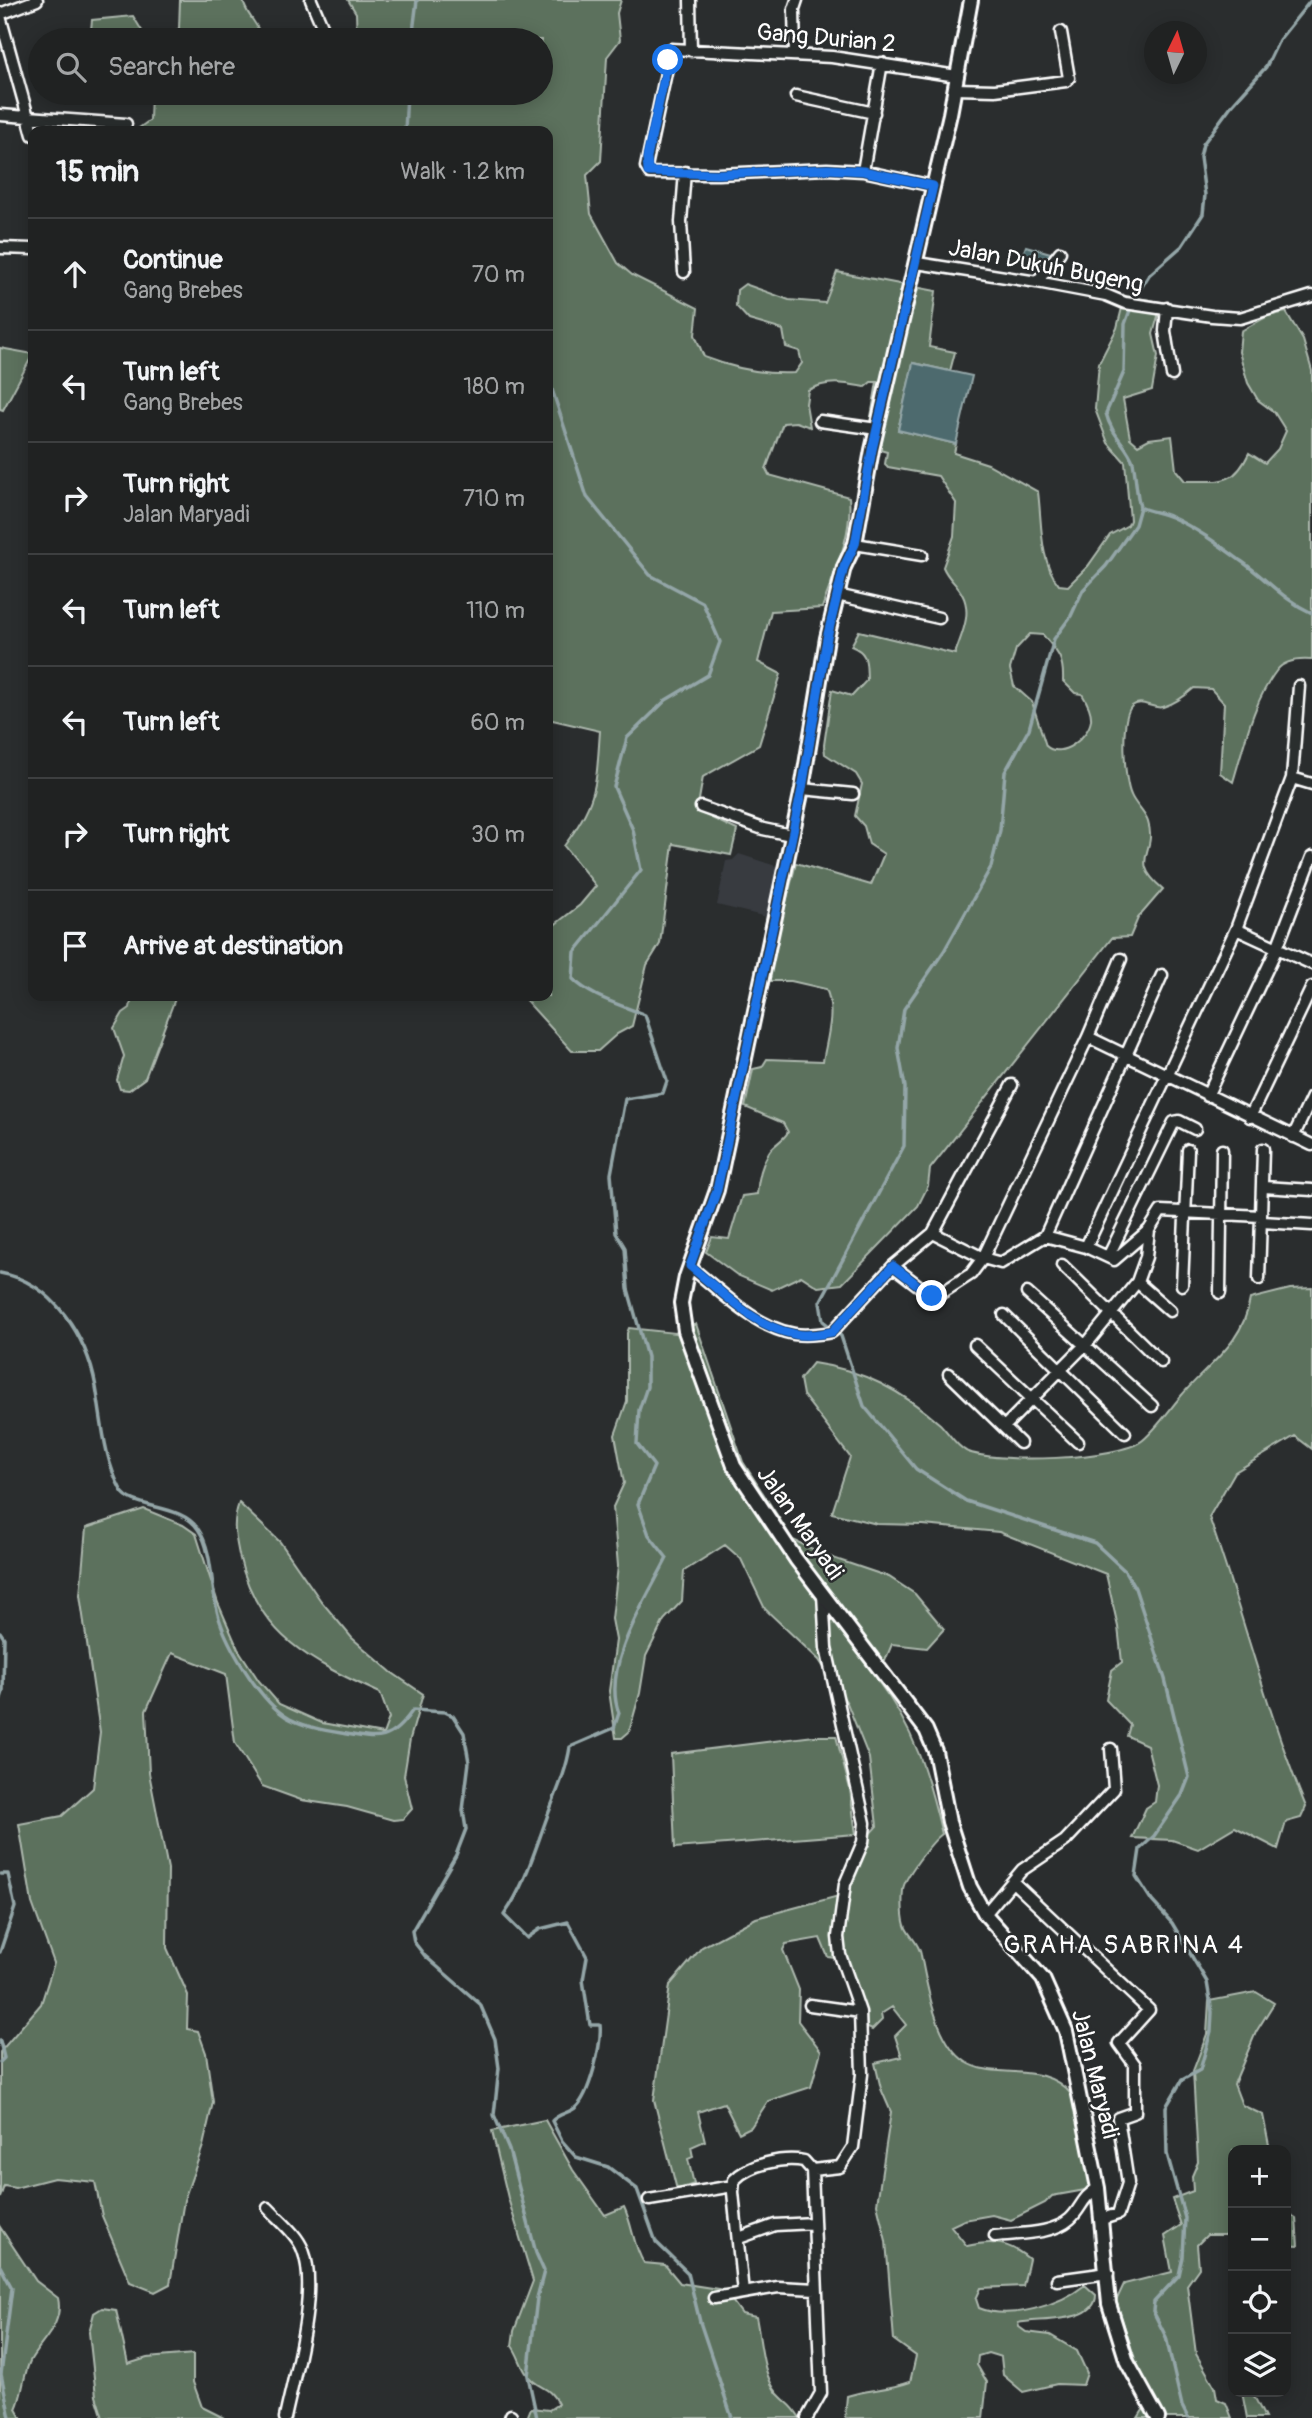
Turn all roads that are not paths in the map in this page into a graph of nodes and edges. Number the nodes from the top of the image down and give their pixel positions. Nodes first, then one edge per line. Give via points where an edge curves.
1 (37, 0) edge
2 (311, 0) edge
3 (690, 0) edge
4 (797, 0) edge
5 (971, 0) edge
6 (0, 15) edge
7 (323, 28) dead end
8 (1061, 32) dead end
9 (691, 51) junction
10 (795, 55) junction
11 (882, 63) junction
12 (956, 83) junction
13 (796, 96) dead end
14 (874, 113) junction
15 (0, 115) edge
16 (29, 116) junction
17 (127, 124) dead end
18 (31, 126) edge
19 (863, 171) junction
20 (685, 172) junction
21 (933, 186) junction
22 (0, 248) edge
23 (28, 249) edge
24 (1060, 252) dead end
25 (916, 264) junction
26 (684, 272) dead end
27 (1037, 282) junction
28 (1312, 296) edge
29 (1167, 308) junction
30 (1172, 375) dead end
31 (820, 421) dead end
32 (877, 429) junction
33 (855, 544) junction
34 (922, 555) dead end
35 (837, 595) junction
36 (939, 618) dead end
37 (1299, 686) dead end
38 (1292, 778) junction
39 (1312, 784) edge
40 (802, 789) junction
41 (853, 794) dead end
42 (701, 807) dead end
43 (791, 835) junction
44 (1312, 857) edge
45 (1236, 929) junction
46 (1277, 947) junction
47 (1121, 959) dead end
48 (1312, 964) edge
49 (1162, 975) dead end
50 (1312, 986) edge
51 (1088, 1037) junction
52 (1127, 1055) junction
53 (1168, 1075) junction
54 (1012, 1085) dead end
55 (1208, 1096) junction
56 (1312, 1097) edge
57 (1250, 1117) junction
58 (1195, 1129) dead end
59 (1293, 1137) junction
60 (1312, 1146) edge
61 (1263, 1149) dead end
62 (1188, 1150) dead end
63 (1222, 1150) dead end
64 (1263, 1187) junction
65 (1312, 1190) edge
66 (1187, 1212) junction
67 (1221, 1215) junction
68 (1261, 1219) junction
69 (1312, 1225) edge
70 (1149, 1230) junction
71 (933, 1233) junction
72 (1045, 1236) junction
73 (1086, 1247) junction
74 (1108, 1257) junction
75 (983, 1258) junction
76 (1062, 1265) dead end
77 (690, 1266) junction
78 (893, 1266) junction
79 (1259, 1279) dead end
80 (1137, 1282) junction
81 (1182, 1285) dead end
82 (1027, 1293) dead end
83 (1220, 1293) dead end
84 (1170, 1311) dead end
85 (1112, 1313) junction
86 (1004, 1315) dead end
87 (975, 1345) dead end
88 (1085, 1345) junction
89 (1161, 1362) dead end
90 (1059, 1371) junction
91 (949, 1374) dead end
92 (1033, 1399) junction
93 (1152, 1406) dead end
94 (1004, 1427) junction
95 (1125, 1433) dead end
96 (1078, 1442) dead end
97 (1020, 1443) dead end
98 (823, 1593) junction
99 (1111, 1749) dead end
100 (1013, 1882) junction
101 (985, 1914) junction
102 (810, 2005) dead end
103 (860, 2012) junction
104 (812, 2170) junction
105 (733, 2186) junction
106 (1098, 2188) junction
107 (649, 2200) dead end
108 (268, 2208) dead end
109 (1102, 2219) junction
110 (814, 2223) junction
111 (995, 2236) dead end
112 (739, 2238) junction
113 (1108, 2273) junction
114 (1057, 2280) dead end
115 (816, 2288) junction
116 (744, 2293) junction
117 (714, 2298) dead end
118 (285, 2418) edge
119 (807, 2418) edge
120 (1158, 2418) edge

1 - 6 street
2 - 7 street
3 - 9 street
4 - 10 street
5 - 12 street, Jalan Maryadi
6 - 16 street
8 - 12 street, Gang Durian 2 via 1069,63 1066,82 995,90
9 - 10 street, Gang Durian 2
9 - 20 street via 670,51 646,167 650,173
10 - 11 street, Gang Durian 2
11 - 12 street, Gang Durian 2
11 - 14 street
12 - 21 street, Jalan Maryadi
13 - 14 street
14 - 19 street
15 - 16 street
16 - 17 street
16 - 18 street
19 - 20 street
19 - 21 street
20 - 26 street
21 - 25 street, Jalan Maryadi
22 - 23 street
24 - 27 street
25 - 27 street, Jalan Dukuh Bugeng
25 - 32 street, Jalan Maryadi
27 - 29 street, Jalan Dukuh Bugeng
28 - 29 street, Jalan Dukuh Bugeng via 1240,318
29 - 30 street, Jalan Dukuh Bugeng via 1165,331
31 - 32 street
32 - 33 street, Jalan Maryadi
33 - 34 street
33 - 35 street, Jalan Maryadi
35 - 36 street
35 - 40 street, Jalan Maryadi
37 - 38 street
38 - 39 street
38 - 45 street
40 - 41 street
40 - 43 street, Jalan Maryadi
42 - 43 street
43 - 77 street, Jalan Maryadi via 717,1190
44 - 46 street
45 - 46 street
45 - 53 street
46 - 48 street
46 - 55 street
47 - 51 street
49 - 52 street
50 - 57 street
51 - 52 street
51 - 75 street
52 - 53 street
52 - 72 street
53 - 55 street
53 - 73 street
54 - 71 street
55 - 57 street
56 - 59 street
57 - 59 street
58 - 74 street via 1174,1122
59 - 60 street
61 - 64 street
62 - 66 street
63 - 67 street
64 - 65 street
64 - 68 street
66 - 67 street
66 - 70 street via 1161,1211
66 - 81 street
67 - 68 street
67 - 83 street
68 - 69 street
68 - 79 street
70 - 74 street via 1128,1245 1120,1258
70 - 80 street
71 - 75 street
71 - 78 street
72 - 73 street
72 - 75 street via 1001,1263
73 - 74 street
75 - 78 street via 971,1274 937,1296
76 - 85 street
77 - 78 street via 729,1299 780,1329 805,1335 835,1330
77 - 98 street, Jalan Maryadi via 682,1292 682,1321 729,1456
80 - 84 street
80 - 85 street
82 - 88 street
85 - 88 street
85 - 89 street
86 - 90 street
87 - 92 street
88 - 90 street
88 - 93 street
90 - 92 street
90 - 95 street
91 - 94 street
92 - 94 street
92 - 96 street
94 - 97 street
98 - 101 street, Jalan Maryadi via 926,1730 963,1870
98 - 103 street via 826,1648 865,1823 863,1842 845,1884 838,1937
99 - 100 street via 1114,1789 1065,1841 1033,1860
100 - 101 street
100 - 109 street via 1149,2010 1119,2043 1135,2065 1135,2112 1118,2118 1128,2183 1118,2214
101 - 106 street, Jalan Maryadi via 1038,1971 1056,2005 1066,2031
102 - 103 street
103 - 104 street via 862,2074 852,2154 841,2167
104 - 105 street via 804,2161 778,2161 739,2174
104 - 110 street
105 - 107 street
105 - 112 street
106 - 109 street, Jalan Maryadi
106 - 111 street via 1081,2200 1076,2214 1056,2228
108 - 118 street via 303,2251 306,2274 305,2322
109 - 113 street, Jalan Maryadi
110 - 112 street via 775,2225
110 - 115 street
112 - 116 street
113 - 114 street
113 - 120 street, Jalan Maryadi via 1115,2328 1127,2362
115 - 116 street via 778,2287
115 - 119 street via 821,2393
116 - 117 street

